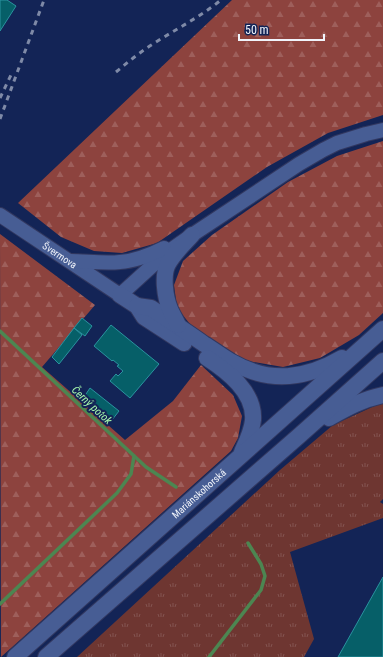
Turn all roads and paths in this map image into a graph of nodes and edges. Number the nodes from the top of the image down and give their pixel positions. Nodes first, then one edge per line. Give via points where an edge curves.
1 (383, 130) edge
2 (0, 215) edge
3 (192, 235) junction
4 (70, 261) junction
5 (120, 295) junction
6 (137, 306) junction
7 (179, 327) junction
8 (383, 329) edge
9 (371, 340) junction
10 (383, 361) edge
11 (383, 395) edge
12 (300, 434) junction
13 (241, 455) junction
14 (15, 657) edge
15 (46, 657) edge

1 - 3 street via 351,138 323,150
2 - 4 street, Švermova
3 - 4 street via 150,255 127,262
3 - 5 street via 165,254
3 - 7 main road via 171,258 165,272 168,302
4 - 5 street, Švermova
5 - 6 main road
6 - 7 main road via 151,308
6 - 13 main road via 144,317 217,364 241,387 252,406 253,419
7 - 9 main road via 233,362 271,376 295,376 318,370
8 - 9 main road, Mariánskohorská
9 - 13 main road, Mariánskohorská
10 - 12 main road
11 - 12 main road via 353,405
12 - 15 main road
13 - 14 main road, Mariánskohorská

